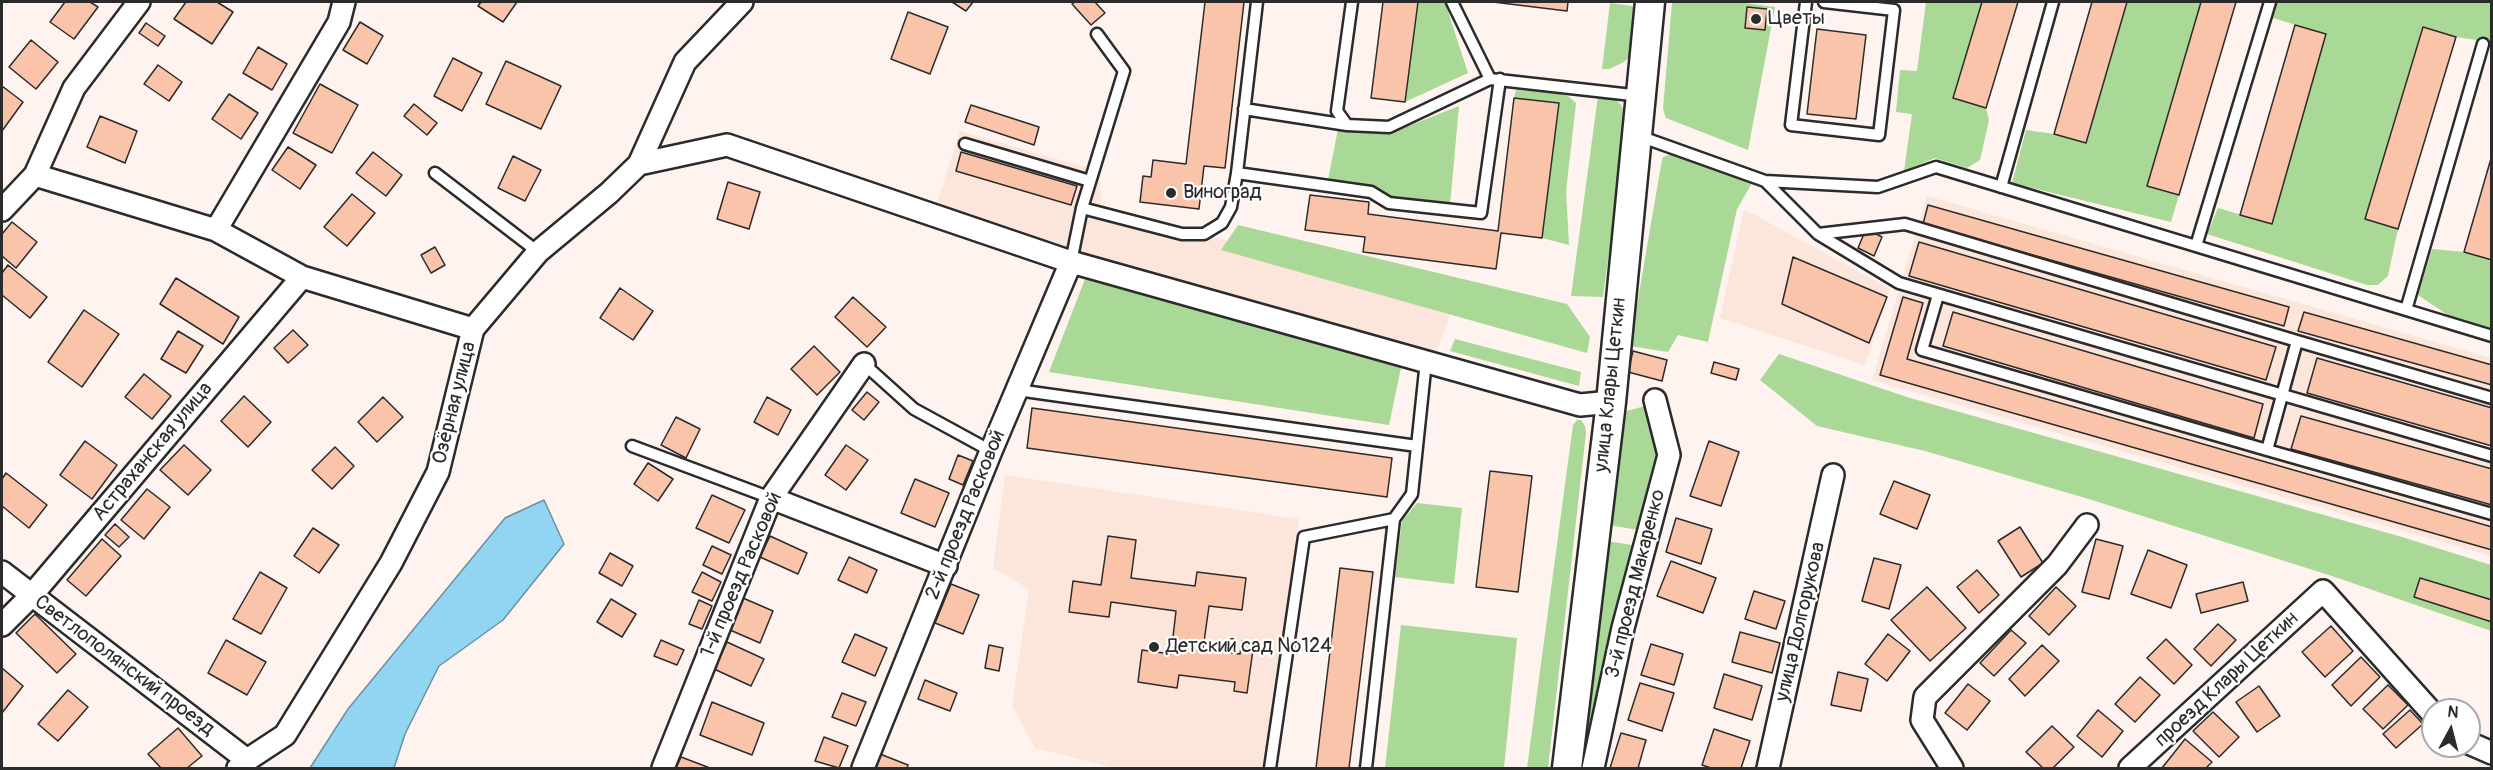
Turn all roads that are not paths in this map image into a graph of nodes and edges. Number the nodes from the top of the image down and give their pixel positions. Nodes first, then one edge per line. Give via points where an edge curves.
1 (139, 2) edge
2 (344, 2) edge
3 (742, 2) edge
4 (1257, 2) edge
5 (1352, 2) edge
6 (1452, 2) edge
7 (1650, 2) edge
8 (1806, 2) edge
9 (1824, 2) edge
10 (2053, 2) edge
11 (2270, 2) edge
12 (1097, 34) dead end
13 (2483, 44) dead end
14 (1495, 79) junction
15 (1641, 96) junction
16 (1245, 109) junction
17 (1347, 125) junction
18 (1636, 135) junction
19 (965, 144) dead end
20 (639, 164) junction
21 (435, 172) dead end
22 (1237, 173) junction
23 (35, 175) junction
24 (1090, 181) junction
25 (1765, 181) junction
26 (2001, 187) junction
27 (1082, 208) junction
28 (2, 210) edge
29 (216, 230) junction
30 (1818, 234) junction
31 (2196, 246) junction
32 (538, 252) junction
33 (1071, 262) junction
34 (302, 277) junction
35 (1938, 295) junction
36 (2406, 310) junction
37 (473, 329) junction
38 (2492, 336) edge
39 (2297, 341) junction
40 (1426, 362) junction
41 (864, 364) joint
42 (1017, 390) junction
43 (2282, 395) junction
44 (2492, 398) edge
45 (1655, 400) dead end
46 (1611, 402) junction
47 (632, 446) dead end
48 (1417, 446) junction
49 (2267, 450) junction
50 (991, 451) junction
51 (2492, 456) edge
52 (1833, 476) dead end
53 (771, 498) junction
54 (2492, 514) edge
55 (1394, 519) junction
56 (2087, 525) dead end
57 (946, 566) junction
58 (2, 572) edge
59 (31, 596) junction
60 (2, 625) edge
61 (2421, 701) edge
62 (243, 766) edge
63 (663, 768) edge
64 (863, 768) edge
65 (1270, 768) edge
66 (1366, 768) edge
67 (1567, 768) edge
68 (1593, 768) edge
69 (1768, 768) edge
70 (1952, 768) edge
71 (2130, 768) edge

1 - 23 street via 74,88
2 - 29 street via 339,22
3 - 20 street, Озёрная улица via 685,62
4 - 16 lane
5 - 17 lane via 1337,111
6 - 14 lane
7 - 15 main road, улица Клары Цеткин
8 - 9 lane via 1791,125 1879,135 1893,10
10 - 26 lane
11 - 31 lane
12 - 24 lane via 1124,71
13 - 36 lane
14 - 15 lane
14 - 17 lane via 1389,127
14 - 22 lane via 1481,213 1389,203 1371,192
15 - 18 main road, улица Клары Цеткин
16 - 17 lane
16 - 22 lane
18 - 25 lane
18 - 46 main road, улица Клары Цеткин
19 - 24 lane
20 - 32 street, Озёрная улица
20 - 33 street via 727,145
21 - 32 lane
22 - 27 lane via 1231,207 1222,223 1204,234 1182,234
23 - 28 street
23 - 29 street
24 - 27 lane
25 - 26 lane via 1878,187 1936,166
25 - 30 lane
26 - 31 lane
27 - 33 lane
29 - 34 street
30 - 35 lane via 1899,284
30 - 39 lane via 1905,224
31 - 36 lane
32 - 37 street, Озёрная улица
33 - 40 street
33 - 42 street, 2-й проезд Расковой
34 - 37 street
34 - 59 street, Астраханская улица
35 - 43 lane
35 - 49 lane via 1922,350
36 - 38 lane
37 - 62 street, Озёрная улица via 438,472 407,533 285,735
39 - 43 lane
39 - 44 lane
40 - 46 street via 1580,405
40 - 48 lane
41 - 50 lane via 914,409
41 - 53 street, 1-й проезд Расковой
42 - 48 lane
42 - 50 street, 2-й проезд Расковой
43 - 49 lane
43 - 51 lane
45 - 68 street, 3-й проезд Макаренко via 1669,455 1623,628
46 - 67 main road, улица Клары Цеткин
47 - 53 lane
48 - 55 lane via 1412,494
49 - 54 lane
50 - 57 street, 2-й проезд Расковой
52 - 69 street, улица Долгорукова
53 - 57 street
53 - 63 street, 1-й проезд Расковой
55 - 65 lane via 1304,537
55 - 66 lane
56 - 70 street via 2057,565 1925,697 1922,720
57 - 64 street, 2-й проезд Расковой
58 - 59 street, Светлополянский проезд
59 - 60 street, Астраханская улица
59 - 62 street, Светлополянский проезд
61 - 71 street, проезд Клары Цеткин via 2323,591

